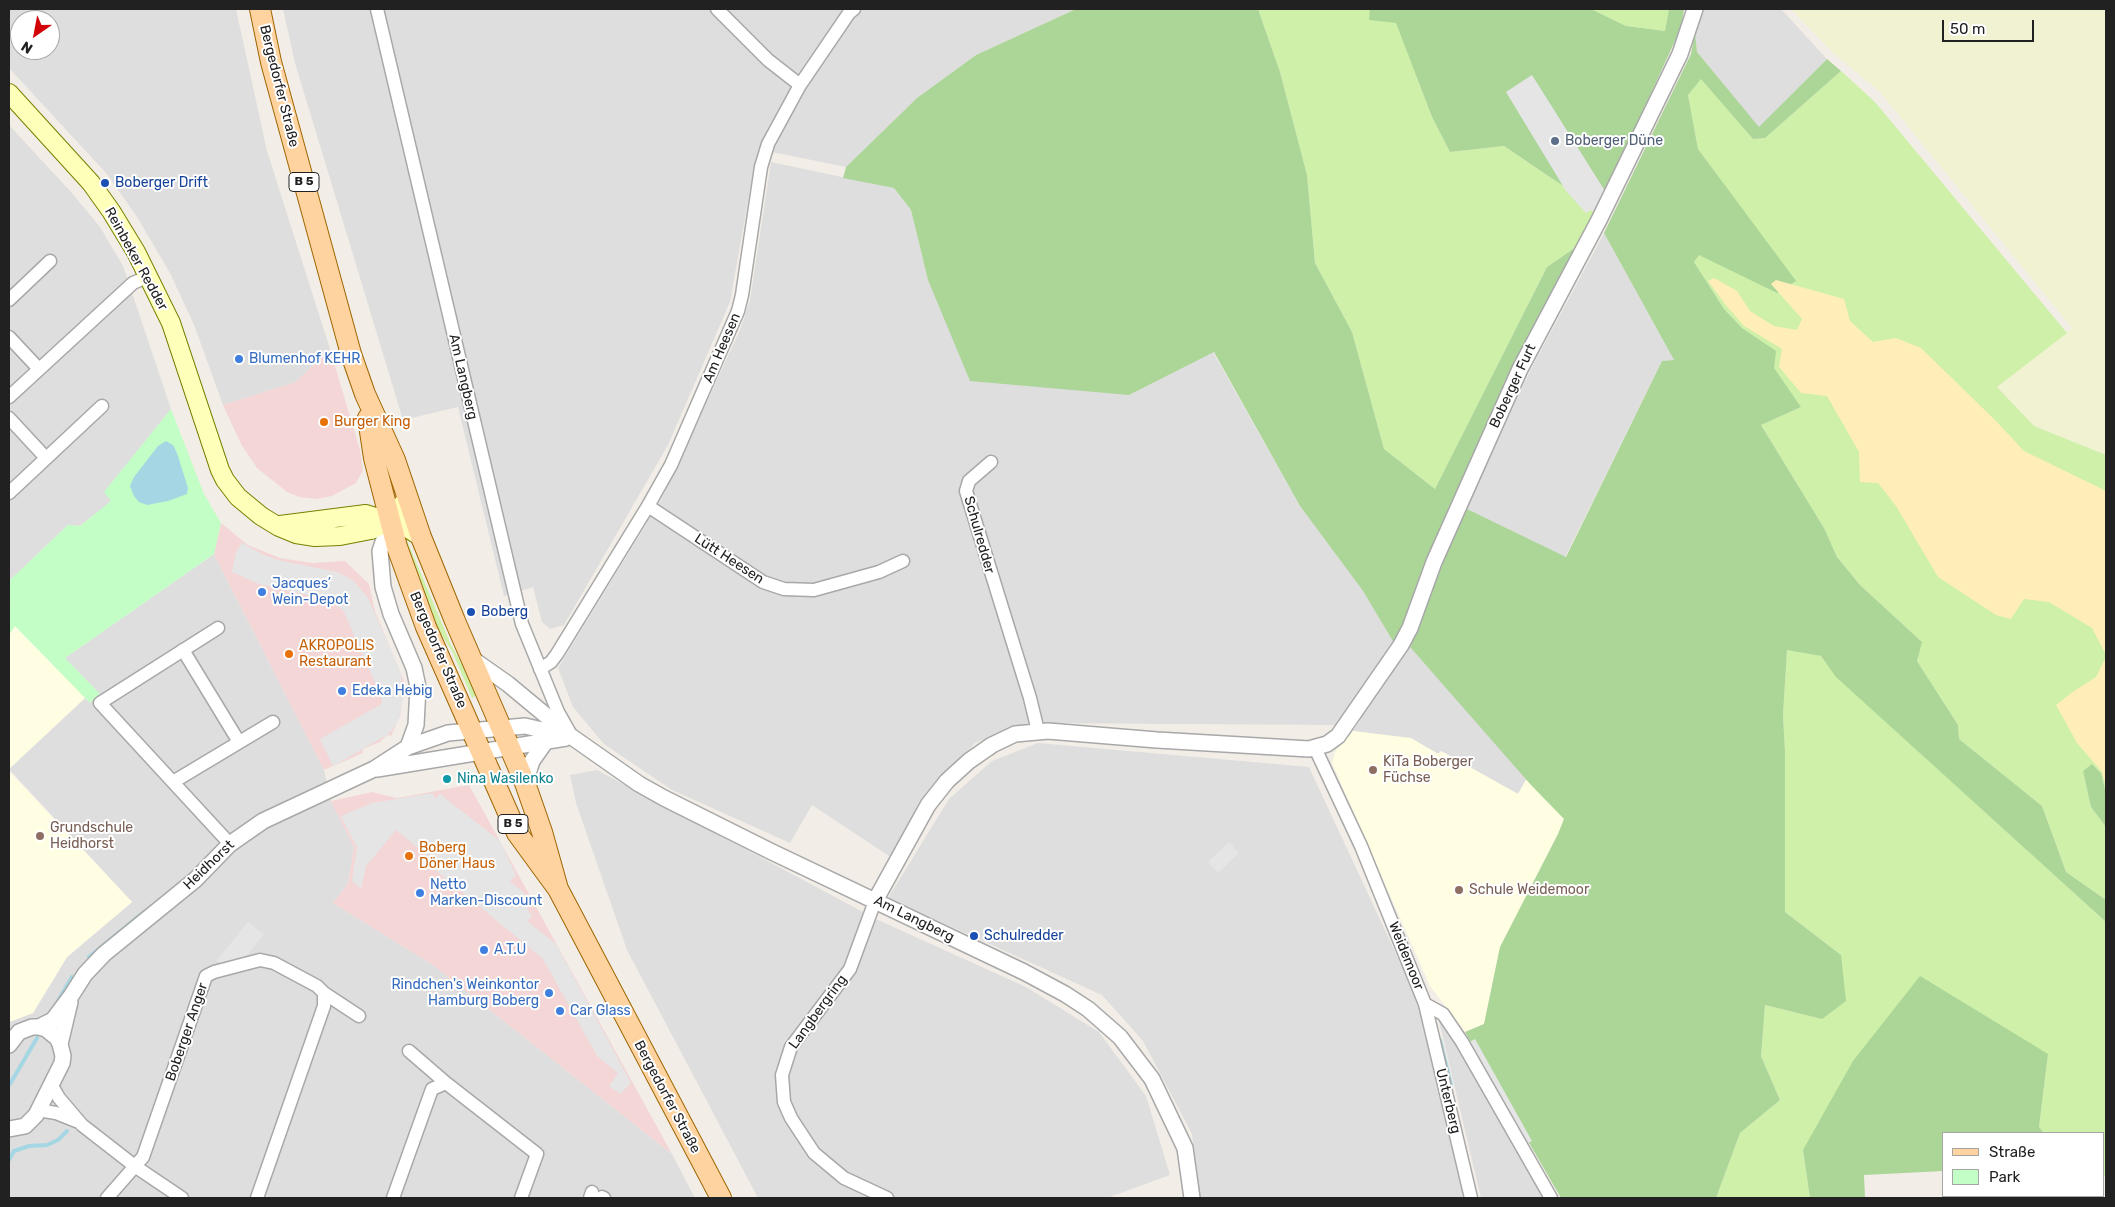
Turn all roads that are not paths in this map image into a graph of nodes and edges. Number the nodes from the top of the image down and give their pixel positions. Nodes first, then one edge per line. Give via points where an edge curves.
1 (260, 9) edge
2 (377, 9) edge
3 (717, 9) edge
4 (854, 9) edge
5 (1695, 9) edge
6 (800, 85) junction
7 (9, 93) edge
8 (50, 262) dead end
9 (149, 276) junction
10 (9, 300) edge
11 (9, 337) edge
12 (40, 369) junction
13 (365, 394) junction
14 (9, 398) edge
15 (102, 406) dead end
16 (9, 418) edge
17 (46, 458) junction
18 (991, 462) dead end
19 (9, 494) edge
20 (407, 498) junction
21 (648, 506) junction
22 (390, 521) junction
23 (421, 537) junction
24 (904, 561) dead end
25 (218, 628) dead end
26 (183, 650) junction
27 (471, 658) junction
28 (540, 669) junction
29 (273, 722) dead end
30 (501, 728) junction
31 (472, 731) junction
32 (1038, 731) junction
33 (572, 737) junction
34 (546, 741) junction
35 (239, 742) junction
36 (408, 747) junction
37 (509, 747) junction
38 (1315, 748) junction
39 (481, 751) junction
40 (374, 769) junction
41 (173, 782) junction
42 (525, 783) junction
43 (230, 844) junction
44 (558, 889) junction
45 (875, 901) junction
46 (324, 993) junction
47 (71, 996) junction
48 (1425, 1004) junction
49 (359, 1016) dead end
50 (39, 1027) junction
51 (10, 1040) edge
52 (60, 1044) junction
53 (408, 1051) dead end
54 (446, 1083) junction
55 (51, 1084) junction
56 (38, 1110) junction
57 (82, 1125) junction
58 (9, 1129) edge
59 (136, 1167) junction
60 (107, 1198) edge
61 (182, 1198) edge
62 (257, 1198) edge
63 (393, 1198) edge
64 (521, 1198) edge
65 (721, 1198) edge
66 (887, 1198) edge
67 (1192, 1198) edge
68 (1472, 1198) edge
69 (1551, 1198) edge

1 - 13 main road, Bergedorfer Straße / B 5 via 271,62 336,305
2 - 28 street, Am Langberg via 522,624
3 - 6 street via 768,60
4 - 6 street, Am Heesen
5 - 38 street, Boberger Furt via 1680,54 1520,369 1434,562 1410,628 1338,736
6 - 21 street, Am Heesen via 763,157 738,311 670,465
7 - 9 main road, Reinbeker Redder via 103,198
8 - 10 street
9 - 12 street via 133,283
9 - 22 main road, Reinbeker Redder via 170,323 225,480 238,497 280,525 366,514
11 - 12 street
12 - 14 street
13 - 20 main road, Bergedorfer Straße / B 5 via 395,460
13 - 22 main road, Bergedorfer Straße / B 5 via 374,458
15 - 17 street
16 - 17 street
17 - 19 street
18 - 32 street, Schulredder via 969,481 966,491
20 - 22 main road
20 - 23 main road, Bergedorfer Straße / B 5
21 - 24 street, Lütt Heesen via 763,582 784,589 814,590 879,572
21 - 28 street, Am Heesen via 557,654
22 - 23 main road, Reinbeker Redder
22 - 31 main road, Bergedorfer Straße / B 5 via 426,627
22 - 36 street via 380,551 383,587 414,668 418,687 416,725
23 - 27 main road, Bergedorfer Straße / B 5
25 - 26 street
26 - 35 street
26 - 41 street via 100,703
27 - 30 main road, Bergedorfer Straße / B 5
27 - 33 street
28 - 33 street, Am Langberg
29 - 35 street
30 - 31 street, Heidhorst
30 - 33 street, Am Langberg via 525,726
30 - 37 main road, Bergedorfer Straße / B 5
31 - 36 street, Heidhorst via 448,733
31 - 39 main road, Bergedorfer Straße / B 5
32 - 38 street
32 - 45 street via 1016,734 992,745 947,781 928,805
33 - 34 street
33 - 45 street, Am Langberg via 664,798
34 - 37 street
34 - 42 street via 532,761
35 - 41 street
36 - 40 street, Heidhorst
37 - 39 street
37 - 42 main road, Bergedorfer Straße / B 5
38 - 48 street, Weidemoor via 1361,846
39 - 40 street, Heidhorst
39 - 44 main road, Bergedorfer Straße / B 5 via 517,833
40 - 43 street, Heidhorst via 263,821
41 - 43 street
42 - 44 main road, Bergedorfer Straße / B 5
43 - 47 street, Heidhorst via 195,880 104,954 85,974
44 - 65 main road, Bergedorfer Straße / B 5
45 - 66 street, Langbergring via 850,969 791,1047 782,1074 784,1102 814,1153 844,1178
45 - 67 street, Am Langberg via 1065,994 1120,1037 1152,1078 1185,1148
46 - 49 street, Boberger Anger
46 - 59 street, Boberger Anger via 274,963 260,960 206,976 143,1157
46 - 62 street via 324,1006
47 - 50 street, Heidhorst via 50,1023
47 - 52 street, Heidhorst
48 - 68 street, Unterberg
48 - 69 street, Weidemoor via 1443,1014 1462,1042
50 - 51 street, Heidhorst via 25,1029
50 - 52 street via 52,1033
52 - 55 street, Heidhorst via 62,1063
53 - 54 street
54 - 63 street via 432,1089
54 - 64 street via 536,1154
55 - 56 street, Heidhorst
55 - 57 street
56 - 57 street via 64,1116
56 - 58 street, Heidhorst via 25,1126
57 - 59 street
59 - 60 street, Boberger Anger
59 - 61 street

